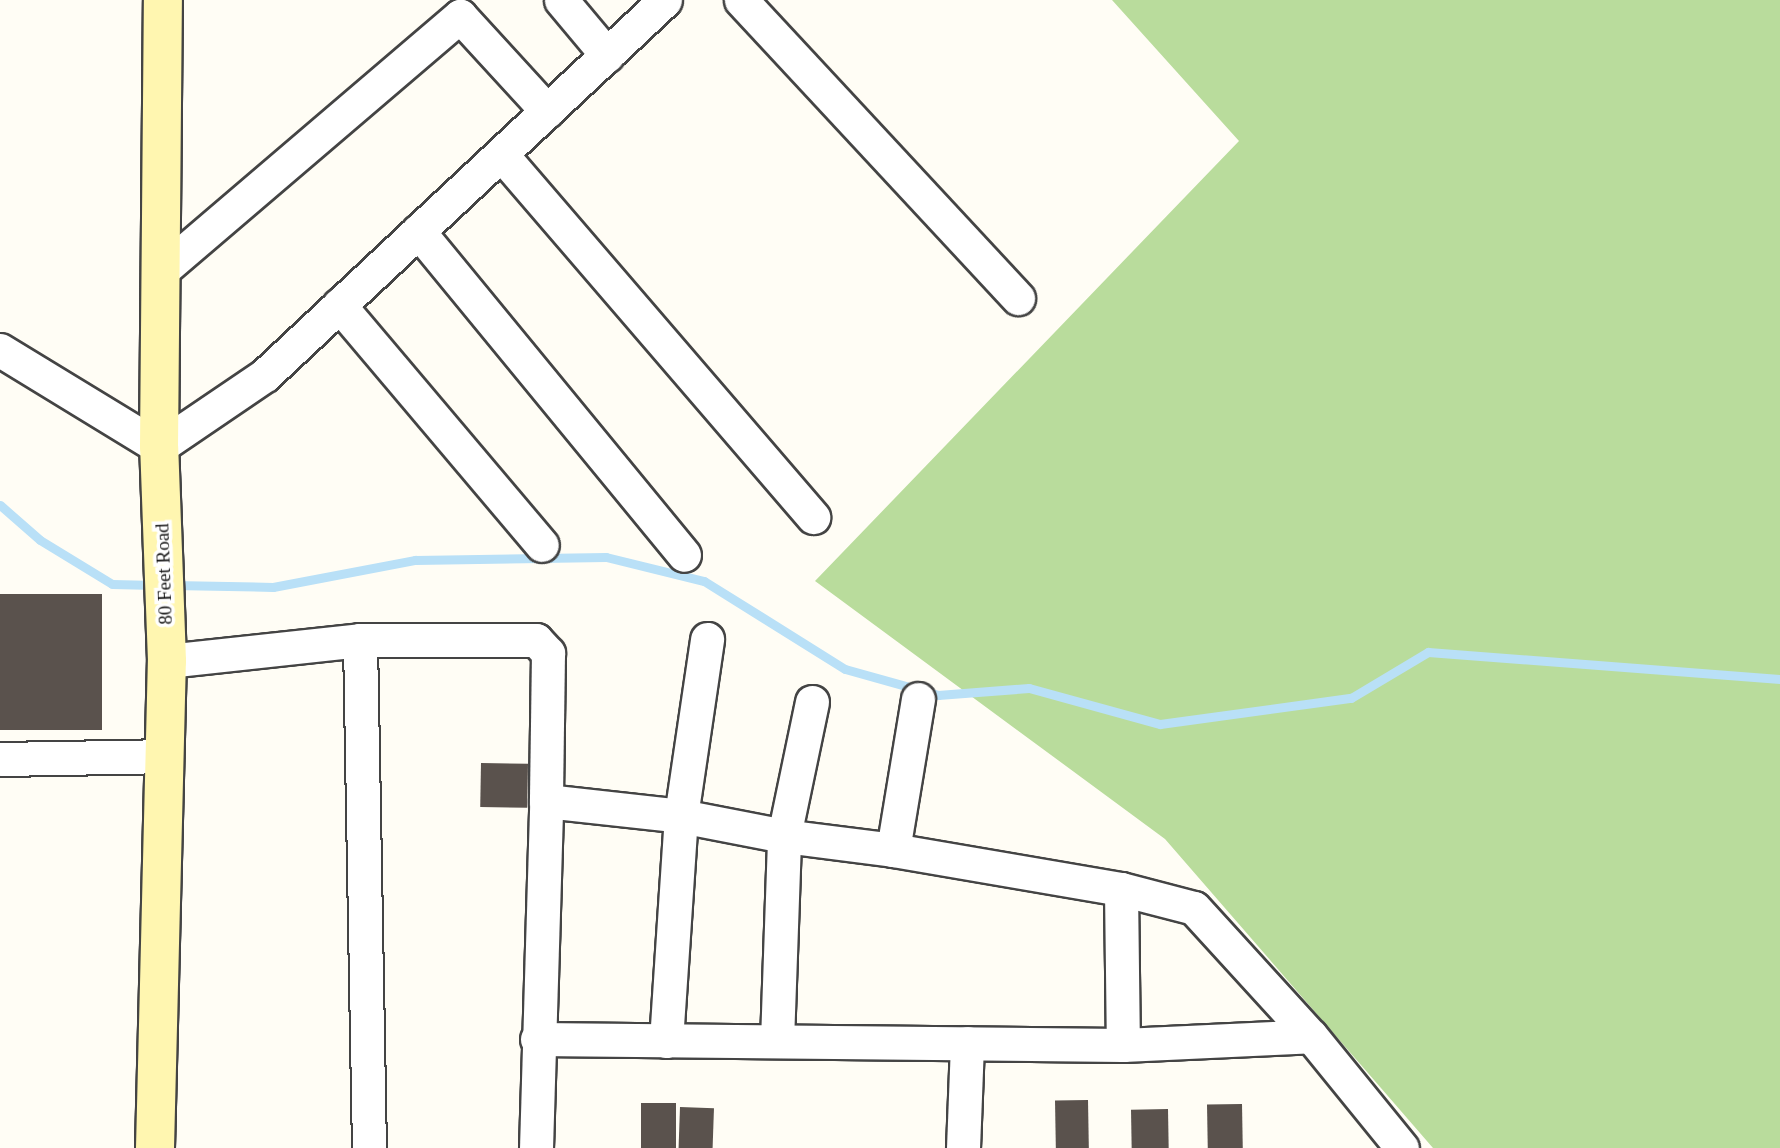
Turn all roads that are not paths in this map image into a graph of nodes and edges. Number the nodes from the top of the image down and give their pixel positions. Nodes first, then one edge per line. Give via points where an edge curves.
1 (163, 0) edge
2 (561, 0) edge
3 (665, 0) edge
4 (741, 0) edge
5 (453, 8) edge
6 (607, 55) junction
7 (547, 111) junction
8 (501, 154) junction
9 (418, 231) junction
10 (159, 273) junction
11 (1018, 298) dead end
12 (339, 305) junction
13 (0, 351) edge
14 (159, 446) junction
15 (813, 517) dead end
16 (542, 545) dead end
17 (684, 555) dead end
18 (707, 639) dead end
19 (359, 640) junction
20 (167, 661) junction
21 (918, 699) dead end
22 (812, 702) dead end
23 (165, 756) junction
24 (0, 759) edge
25 (546, 801) junction
26 (681, 816) junction
27 (784, 836) junction
28 (892, 849) junction
29 (1121, 890) junction
30 (1311, 1036) junction
31 (537, 1039) junction
32 (666, 1041) junction
33 (777, 1041) junction
34 (967, 1043) junction
35 (1123, 1045) junction
36 (155, 1148) edge
37 (369, 1148) edge
38 (536, 1148) edge
39 (963, 1148) edge
40 (1402, 1148) edge

1 - 10 street, 80 Feet Road
2 - 6 street
3 - 6 street
4 - 11 street
5 - 7 street
5 - 10 street
6 - 7 street
7 - 8 street
8 - 9 street
8 - 15 street
9 - 12 street
9 - 17 street
10 - 14 street, 80 Feet Road
12 - 14 street via 265,375
12 - 16 street
13 - 14 street
14 - 20 street, 80 Feet Road
18 - 26 street
19 - 20 street
19 - 25 street via 536,640 548,653
19 - 37 street
20 - 23 street, 80 Feet Road
21 - 28 street
22 - 27 street
23 - 24 street
23 - 36 street, 80 Feet Road
25 - 26 street
25 - 31 street
26 - 27 street
26 - 32 street
27 - 28 street
27 - 33 street
28 - 29 street
29 - 30 street via 1194,908
29 - 35 street
30 - 35 street
30 - 40 street
31 - 32 street
31 - 38 street
32 - 33 street
33 - 34 street
34 - 35 street
34 - 39 street

